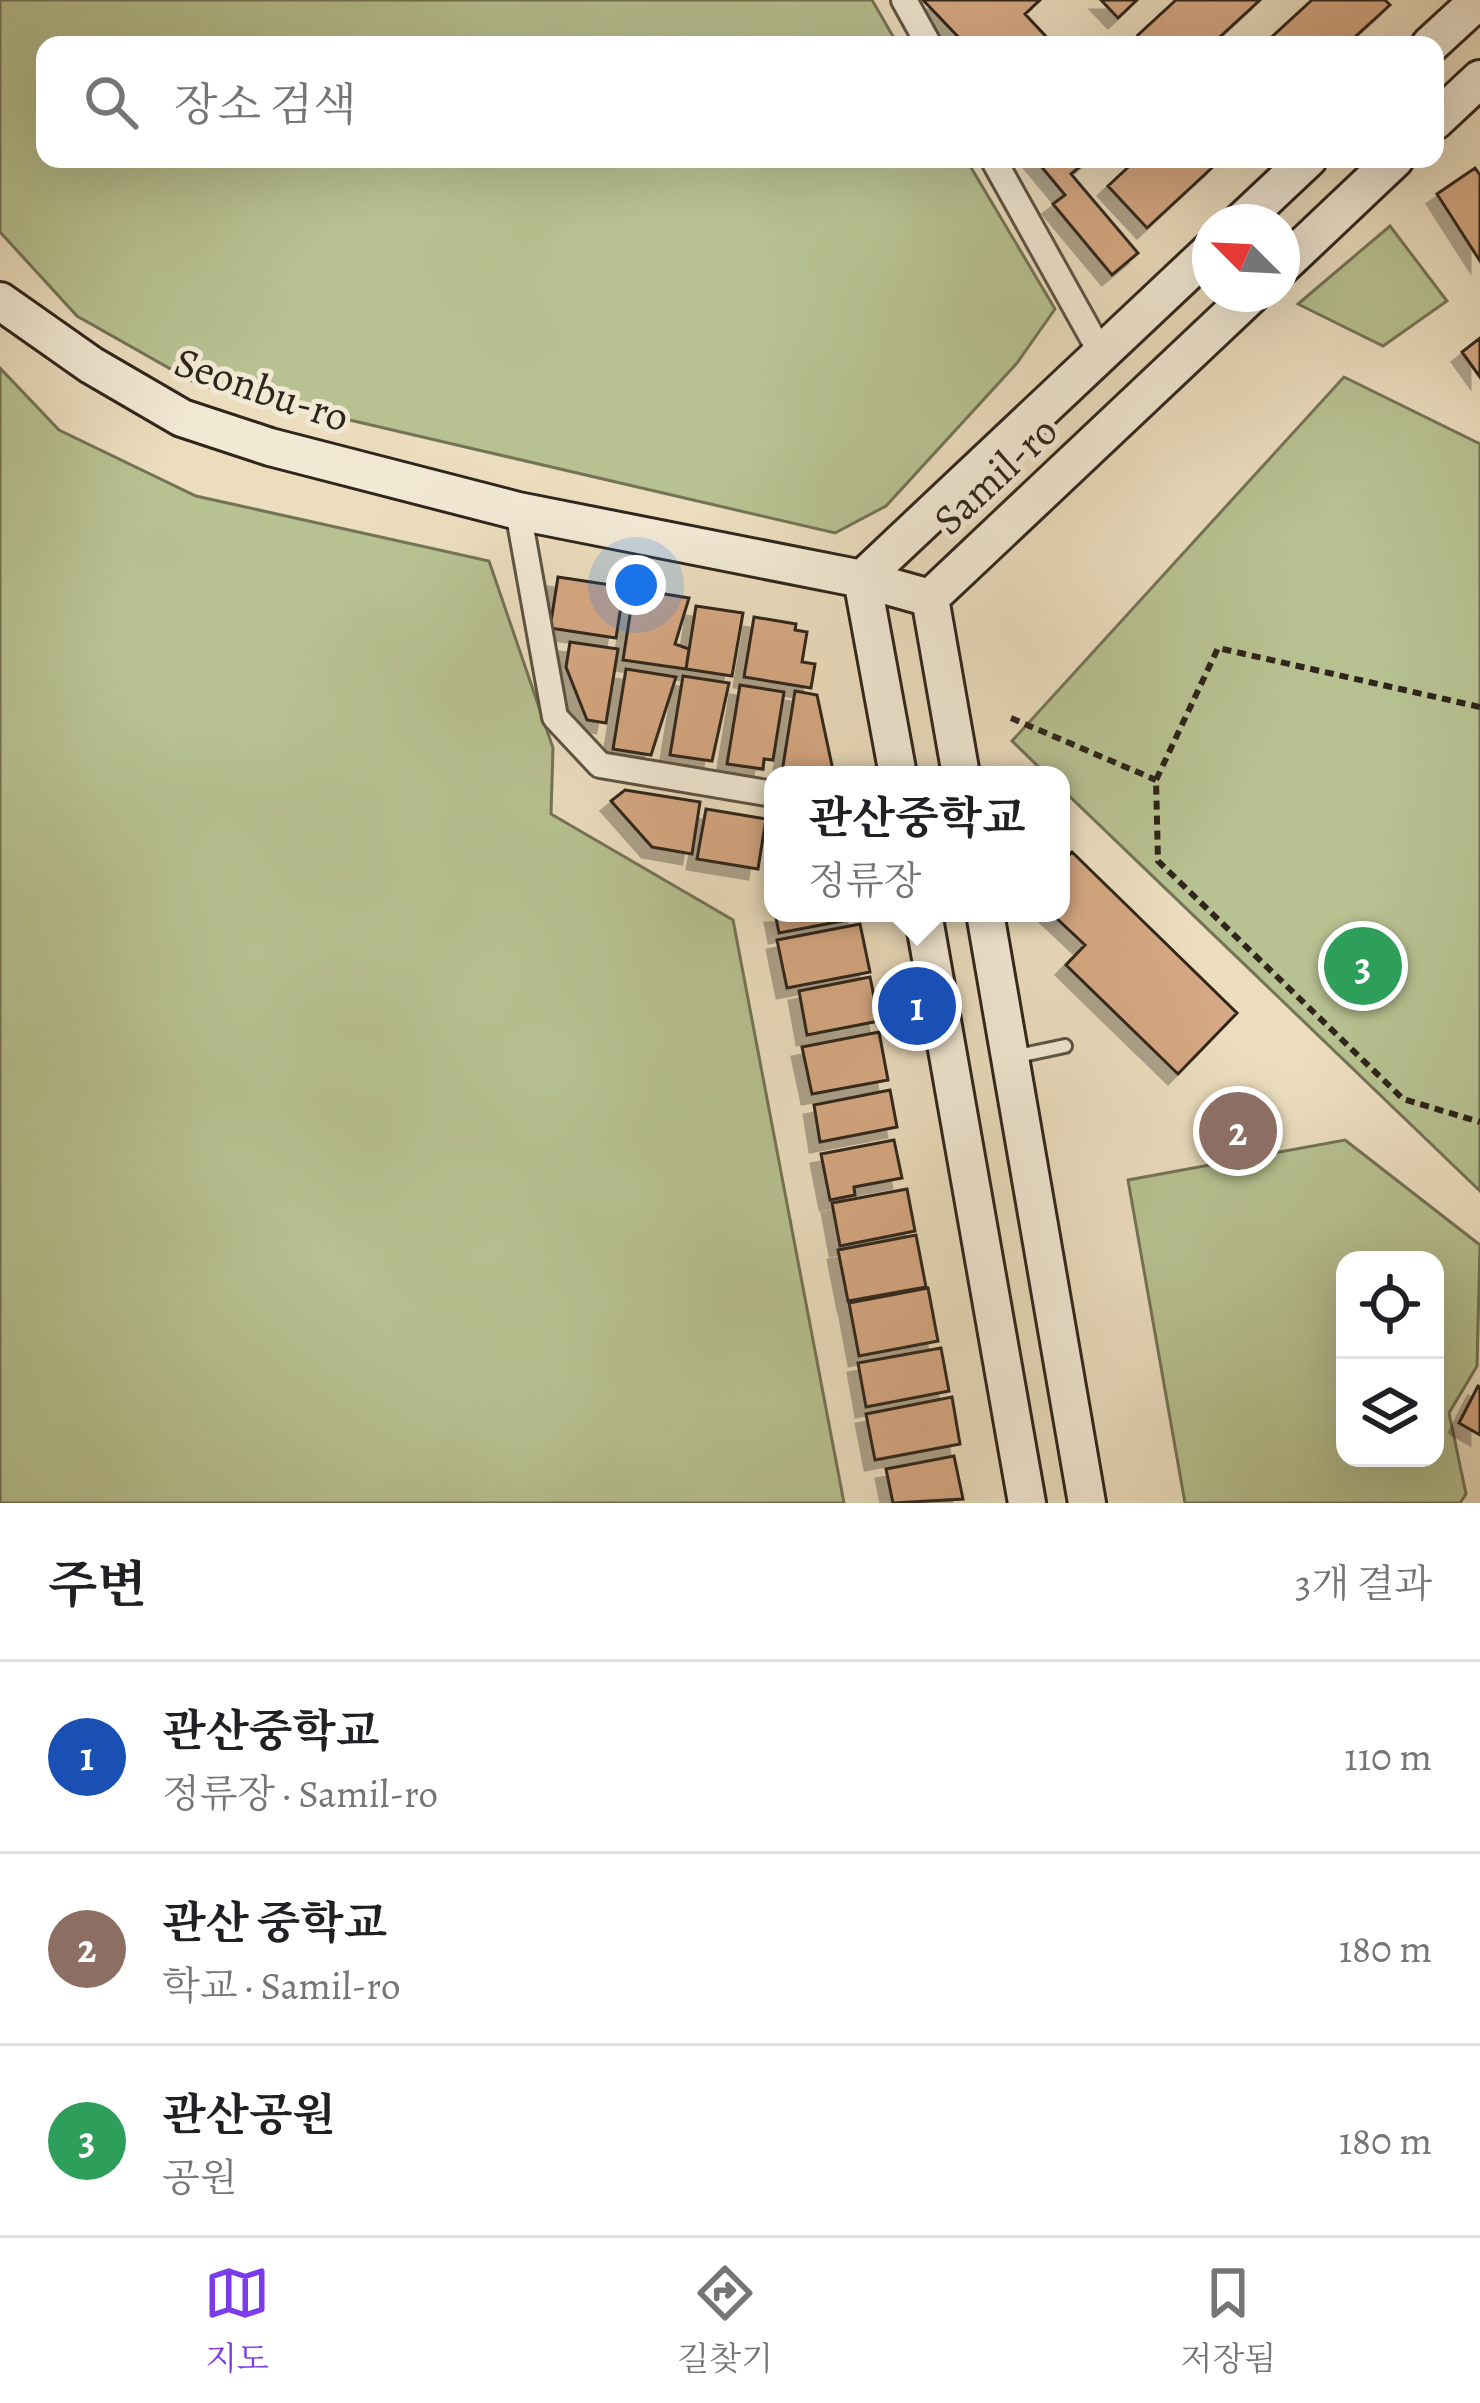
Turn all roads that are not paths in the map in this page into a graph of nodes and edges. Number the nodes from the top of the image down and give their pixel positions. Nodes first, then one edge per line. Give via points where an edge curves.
1 (904, 0) edge
2 (1479, 0) edge
3 (924, 36) edge
4 (1440, 36) edge
5 (1480, 79) edge
6 (1444, 113) edge
7 (998, 168) edge
8 (1298, 168) edge
9 (1385, 168) edge
10 (1260, 204) edge
11 (1300, 249) edge
12 (1192, 268) edge
13 (0, 301) edge
14 (1233, 312) edge
15 (1101, 352) junction
16 (518, 511) junction
17 (862, 579) junction
18 (930, 598) junction
19 (896, 766) edge
20 (959, 766) edge
21 (764, 792) edge
22 (925, 922) edge
23 (987, 922) edge
24 (1065, 1046) dead end
25 (1010, 1058) junction
26 (1027, 1503) edge
27 (1087, 1503) edge

1 - 3 street
2 - 4 street
5 - 6 street
7 - 15 street
8 - 10 street
9 - 11 street
12 - 15 street, Samil-ro
13 - 16 street, Seonbu-ro via 182,418
14 - 18 street, Samil-ro
15 - 17 street, Samil-ro
16 - 17 street, Seonbu-ro
16 - 21 street via 555,717 600,765
17 - 18 street, Seonbu-ro
17 - 19 street
18 - 20 street, Samil-ro
22 - 26 street
23 - 25 street
24 - 25 lane
25 - 27 street

